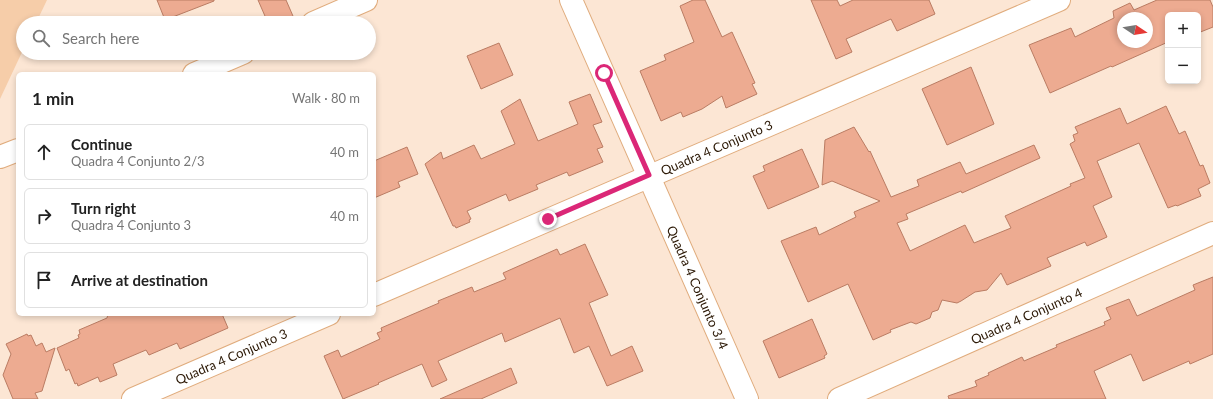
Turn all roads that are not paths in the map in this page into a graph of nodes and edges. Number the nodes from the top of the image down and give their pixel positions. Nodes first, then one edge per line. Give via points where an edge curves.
1 (366, 0) edge
2 (571, 0) edge
3 (1059, 0) edge
4 (329, 16) edge
5 (227, 60) edge
6 (199, 72) edge
7 (16, 151) edge
8 (0, 157) edge
9 (649, 175) junction
10 (1213, 233) edge
11 (376, 294) edge
12 (324, 316) edge
13 (133, 399) edge
14 (747, 399) edge
15 (839, 399) edge

1 - 4 street
2 - 9 street, Quadra 4 Conjunto 3/4
3 - 9 street, Quadra 4 Conjunto 3
5 - 6 street
7 - 8 street
9 - 11 street, Quadra 4 Conjunto 3
9 - 14 street, Quadra 4 Conjunto 3/4
10 - 15 street, Quadra 4 Conjunto 4
12 - 13 street, Quadra 4 Conjunto 3

